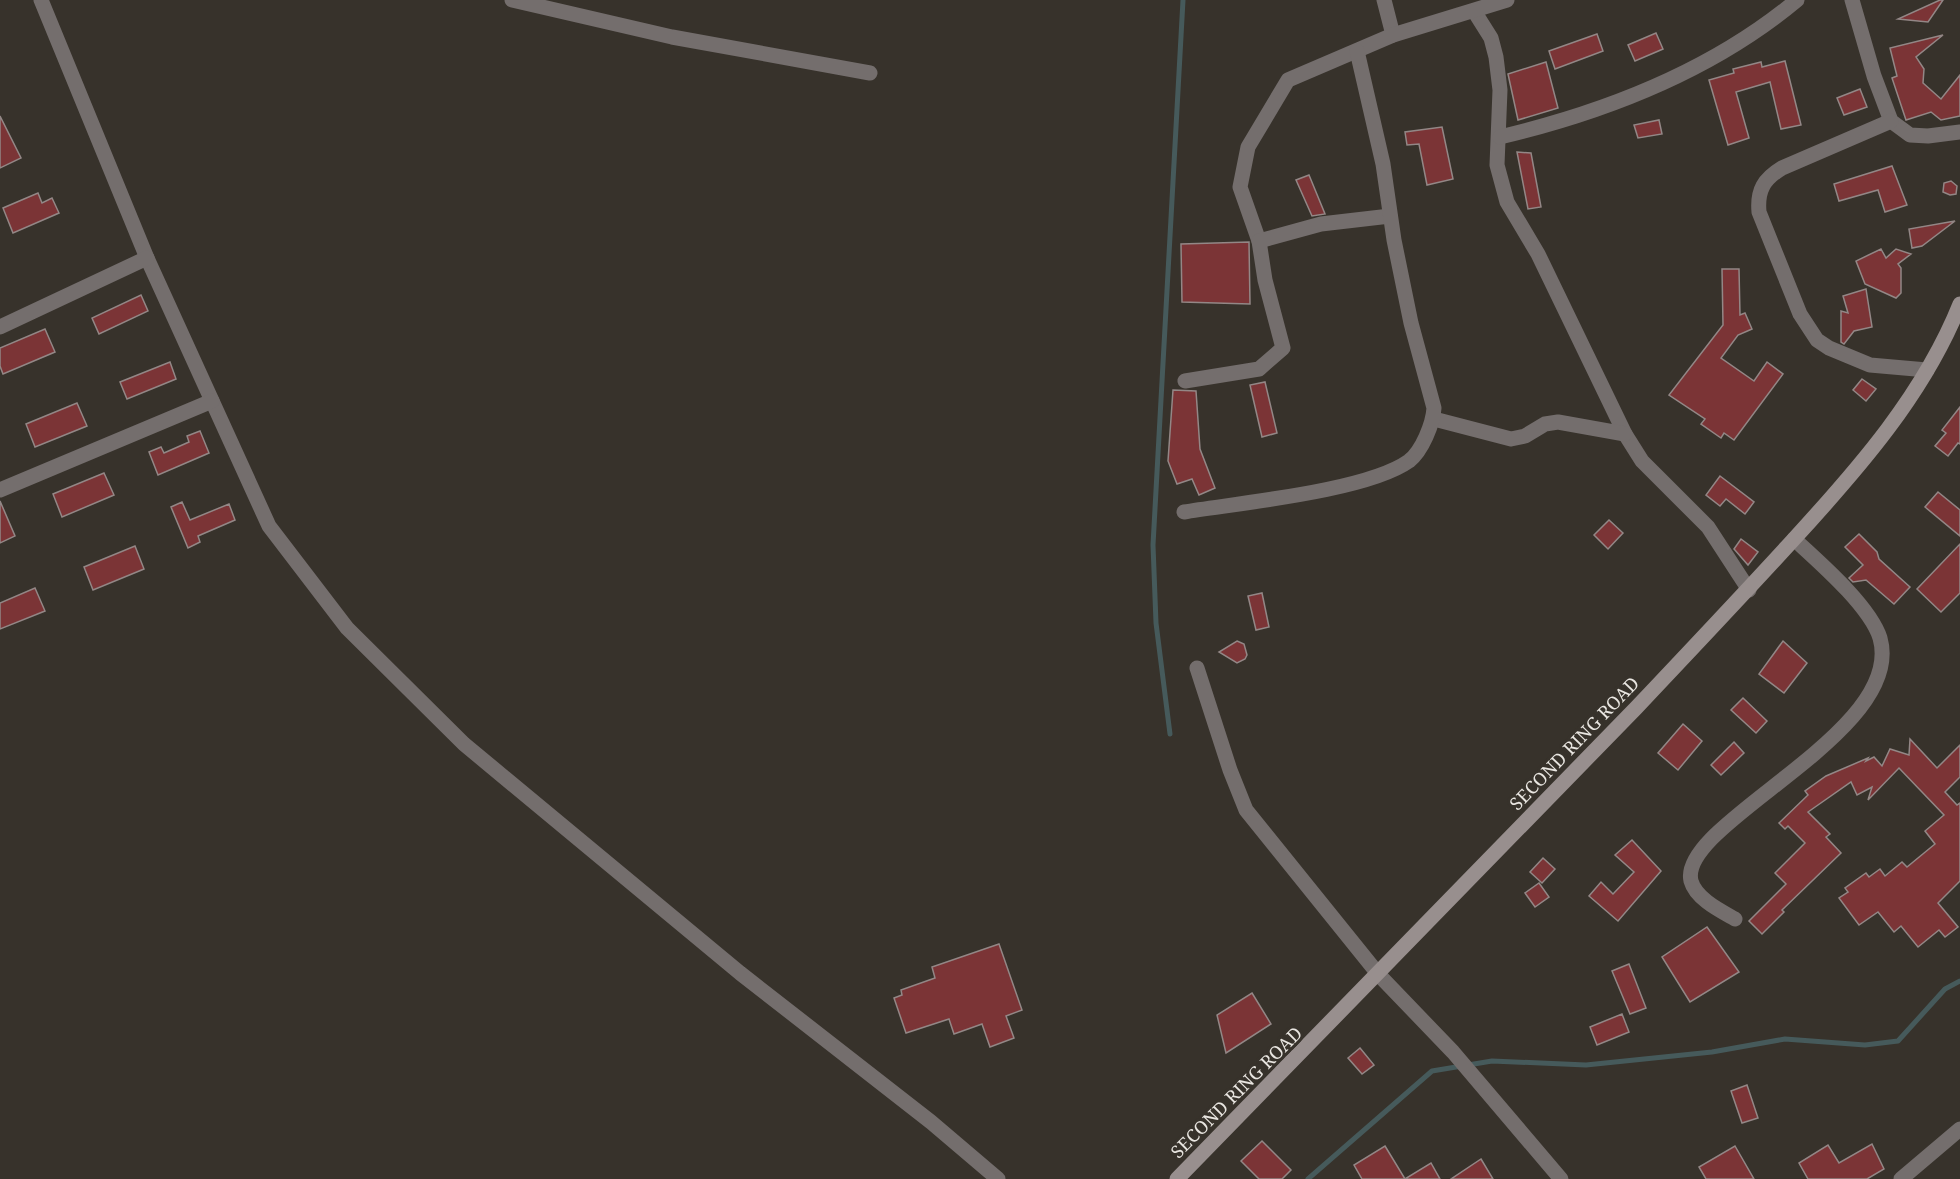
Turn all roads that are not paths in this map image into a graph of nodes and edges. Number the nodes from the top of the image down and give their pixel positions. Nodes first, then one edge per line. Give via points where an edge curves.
1 (41, 0) edge
2 (512, 0) edge
3 (1384, 0) edge
4 (1508, 0) edge
5 (1797, 0) edge
6 (1852, 0) edge
7 (1474, 11) junction
8 (1393, 36) junction
9 (1358, 51) junction
10 (870, 73) dead end
11 (1891, 121) junction
12 (1960, 132) edge
13 (1500, 137) junction
14 (1390, 216) junction
15 (1258, 241) junction
16 (147, 258) junction
17 (1960, 304) edge
18 (0, 327) edge
19 (1927, 370) junction
20 (1185, 381) dead end
21 (212, 401) junction
22 (1434, 419) junction
23 (1625, 434) junction
24 (0, 490) edge
25 (1184, 512) dead end
26 (1794, 539) junction
27 (1749, 590) junction
28 (1197, 668) dead end
29 (1735, 919) dead end
30 (1378, 975) junction
31 (1960, 1129) edge
32 (998, 1179) edge
33 (1177, 1179) edge
34 (1561, 1179) edge
35 (1901, 1179) edge

1 - 16 street
2 - 10 street via 672,37
3 - 8 street
4 - 7 street
5 - 13 street via 1714,58 1645,91 1587,114
6 - 11 street
7 - 8 street
7 - 13 street via 1491,38 1496,57
8 - 9 street
9 - 14 street via 1383,164
9 - 15 street via 1288,80 1248,147 1240,187
11 - 12 street via 1910,135
11 - 19 street via 1768,177 1761,186 1759,212 1800,314 1817,340 1870,365
13 - 23 street via 1497,165 1507,202 1538,254
14 - 15 street via 1321,224
14 - 22 street via 1410,323
15 - 20 street via 1283,348 1259,369
16 - 18 street
16 - 21 street
17 - 19 main road, SECOND RING ROAD via 1943,345
19 - 26 main road, SECOND RING ROAD via 1869,455
21 - 24 street
21 - 32 street via 269,526 347,628 408,692 464,744 722,958
22 - 23 street via 1511,439 1558,422
22 - 25 street via 1410,460 1394,469 1321,490
23 - 27 street via 1642,461 1721,543
26 - 27 main road, SECOND RING ROAD
26 - 29 street via 1869,617 1880,636 1883,656 1858,712 1823,747 1705,844 1690,867 1697,893
27 - 30 main road, SECOND RING ROAD
28 - 30 street via 1246,810
30 - 33 main road, SECOND RING ROAD
30 - 34 street via 1453,1052
31 - 35 street

